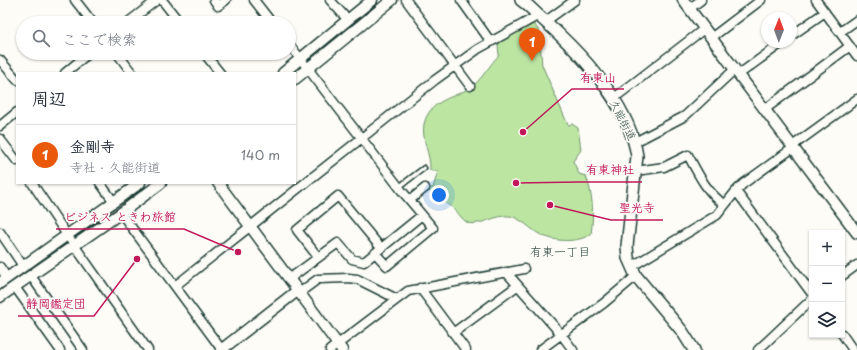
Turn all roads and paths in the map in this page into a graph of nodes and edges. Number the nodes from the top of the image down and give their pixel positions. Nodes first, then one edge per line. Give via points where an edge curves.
1 (75, 0) edge
2 (157, 0) edge
3 (162, 0) edge
4 (214, 0) edge
5 (226, 0) edge
6 (254, 0) edge
7 (330, 0) edge
8 (372, 0) edge
9 (392, 0) edge
10 (406, 0) edge
11 (461, 0) edge
12 (521, 0) edge
13 (574, 0) edge
14 (683, 0) edge
15 (701, 0) edge
16 (761, 0) edge
17 (816, 0) edge
18 (529, 3) edge
19 (689, 9) junction
20 (825, 12) junction
21 (88, 16) edge
22 (136, 16) edge
23 (175, 16) edge
24 (267, 16) edge
25 (542, 18) junction
26 (348, 20) junction
27 (857, 20) edge
28 (704, 29) junction
29 (797, 32) edge
30 (840, 32) junction
31 (711, 38) junction
32 (491, 42) junction
33 (850, 46) junction
34 (774, 48) edge
35 (296, 52) edge
36 (857, 56) edge
37 (301, 58) junction
38 (0, 60) edge
39 (81, 60) edge
40 (122, 60) edge
41 (210, 60) edge
42 (456, 65) junction
43 (307, 69) junction
44 (66, 72) edge
45 (131, 72) edge
46 (219, 72) edge
47 (284, 72) edge
48 (736, 72) junction
49 (296, 78) edge
50 (16, 79) edge
51 (470, 86) dead end
52 (857, 99) edge
53 (613, 100) junction
54 (764, 110) junction
55 (16, 113) edge
56 (0, 126) edge
57 (362, 139) junction
58 (0, 140) edge
59 (635, 142) junction
60 (792, 147) junction
61 (16, 160) edge
62 (424, 168) dead end
63 (636, 171) junction
64 (33, 184) edge
65 (101, 184) edge
66 (139, 184) edge
67 (160, 184) edge
68 (219, 184) edge
69 (398, 187) junction
70 (425, 188) dead end
71 (736, 191) junction
72 (410, 200) junction
73 (114, 202) junction
74 (725, 205) junction
75 (121, 213) junction
76 (422, 215) junction
77 (251, 228) junction
78 (0, 232) edge
79 (857, 233) edge
80 (66, 235) junction
81 (73, 245) junction
82 (378, 250) junction
83 (318, 257) junction
84 (857, 265) edge
85 (24, 266) junction
86 (0, 267) edge
87 (524, 269) dead end
88 (633, 271) junction
89 (506, 272) junction
90 (845, 274) edge
91 (31, 276) junction
92 (289, 279) junction
93 (3, 280) edge
94 (15, 286) junction
95 (175, 286) junction
96 (517, 286) junction
97 (420, 288) junction
98 (809, 290) edge
99 (298, 292) junction
100 (0, 297) edge
101 (397, 299) junction
102 (809, 302) edge
103 (454, 333) junction
104 (561, 334) junction
105 (845, 338) edge
106 (337, 348) edge
107 (60, 350) edge
108 (83, 350) edge
109 (148, 350) edge
110 (222, 350) edge
111 (466, 350) edge
112 (540, 350) edge
113 (573, 350) edge
114 (694, 350) edge
115 (758, 350) edge
116 (854, 350) edge

1 - 21 street
2 - 22 street
3 - 23 street
4 - 5 street via 218,6
6 - 24 street
7 - 26 street
8 - 26 street
9 - 43 street
10 - 42 street
11 - 32 street
12 - 18 main road, 久能街道
13 - 25 street
14 - 19 street
15 - 19 street
16 - 31 street
17 - 20 street
18 - 25 main road, 久能街道
19 - 28 street
20 - 29 street
20 - 30 street
25 - 32 street
25 - 53 main road, 久能街道 via 574,49
26 - 37 street
27 - 30 street
28 - 31 street
28 - 53 street
30 - 33 street
31 - 48 street
32 - 42 street
33 - 36 street
33 - 54 street
34 - 48 street
35 - 37 street
37 - 43 street
37 - 47 street
38 - 50 street
39 - 44 street
40 - 45 street
41 - 46 street
42 - 51 street
42 - 57 street
43 - 49 street
43 - 57 street
48 - 54 street
48 - 59 street via 685,116
52 - 60 street
53 - 59 main road, 久能街道
54 - 60 street
55 - 56 street
57 - 69 street
57 - 77 street
58 - 61 street
59 - 63 main road, 久能街道
60 - 71 street
60 - 79 street
62 - 69 lane
63 - 74 street via 664,167 688,155 701,180
63 - 88 main road, 久能街道 via 627,246
64 - 80 street
65 - 73 street
66 - 73 street
67 - 75 street
68 - 77 street
69 - 72 street
70 - 72 street
71 - 74 street
71 - 98 street
72 - 76 street
73 - 80 street
74 - 88 street via 718,215
75 - 81 street
75 - 95 street
76 - 82 street
76 - 82 street via 433,228 387,266
77 - 92 street
77 - 95 street
78 - 85 street
80 - 81 street
80 - 85 street
81 - 91 street
81 - 109 street
82 - 83 street via 364,262 352,259 338,242
82 - 83 street via 338,196 297,230
83 - 92 street
84 - 90 street
85 - 93 street
86 - 93 street
87 - 89 street
88 - 104 street via 604,303
88 - 114 main road, 久能街道 via 682,331
89 - 96 street
89 - 97 street
91 - 94 street
91 - 108 street
92 - 99 street
94 - 100 street
94 - 107 street
95 - 110 street
96 - 103 street
96 - 104 street
97 - 101 street via 408,291
97 - 103 street
99 - 101 street via 318,279 348,278 357,279
99 - 106 street
99 - 110 street
101 - 106 street
102 - 115 street
103 - 111 street
104 - 112 street
104 - 113 street
105 - 116 street

